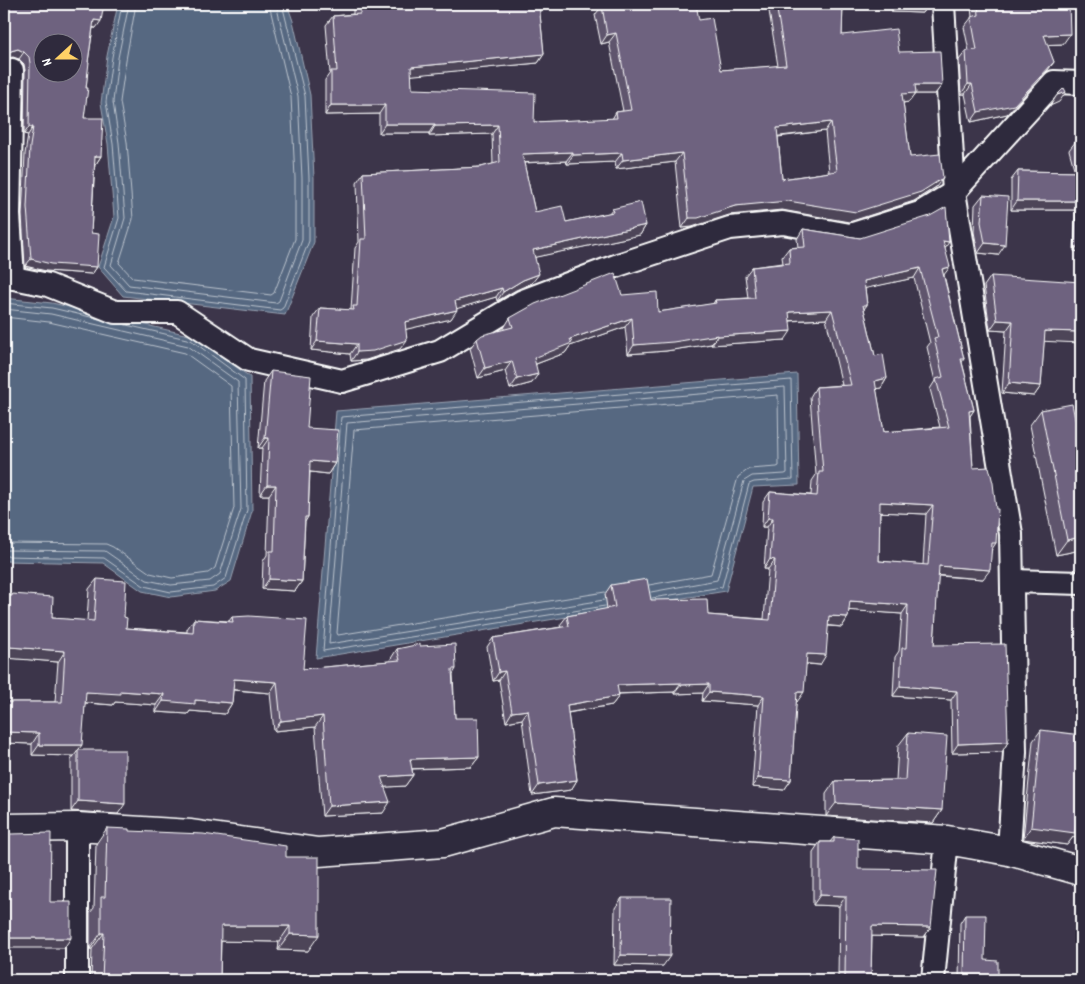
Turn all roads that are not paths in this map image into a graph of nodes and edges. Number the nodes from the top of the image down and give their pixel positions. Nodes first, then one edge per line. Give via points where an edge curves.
1 (943, 4) edge
2 (12, 70) dead end
3 (1081, 82) edge
4 (954, 192) junction
5 (8, 277) edge
6 (1012, 581) junction
7 (1081, 583) edge
8 (4, 828) edge
9 (78, 828) junction
10 (947, 840) junction
11 (1009, 851) junction
12 (1081, 871) edge
13 (77, 980) edge
14 (934, 980) edge

1 - 4 street
2 - 5 street
3 - 4 street via 1054,82
4 - 5 street via 920,214 850,236 783,223 730,228 523,301 440,352 342,381 249,360 177,312 115,312 48,285
4 - 6 street via 1011,534
6 - 7 street
6 - 11 street via 1015,752
8 - 9 street
9 - 10 street via 191,834 318,852 442,843 554,812
9 - 13 street
10 - 11 street
10 - 14 street
11 - 12 street

